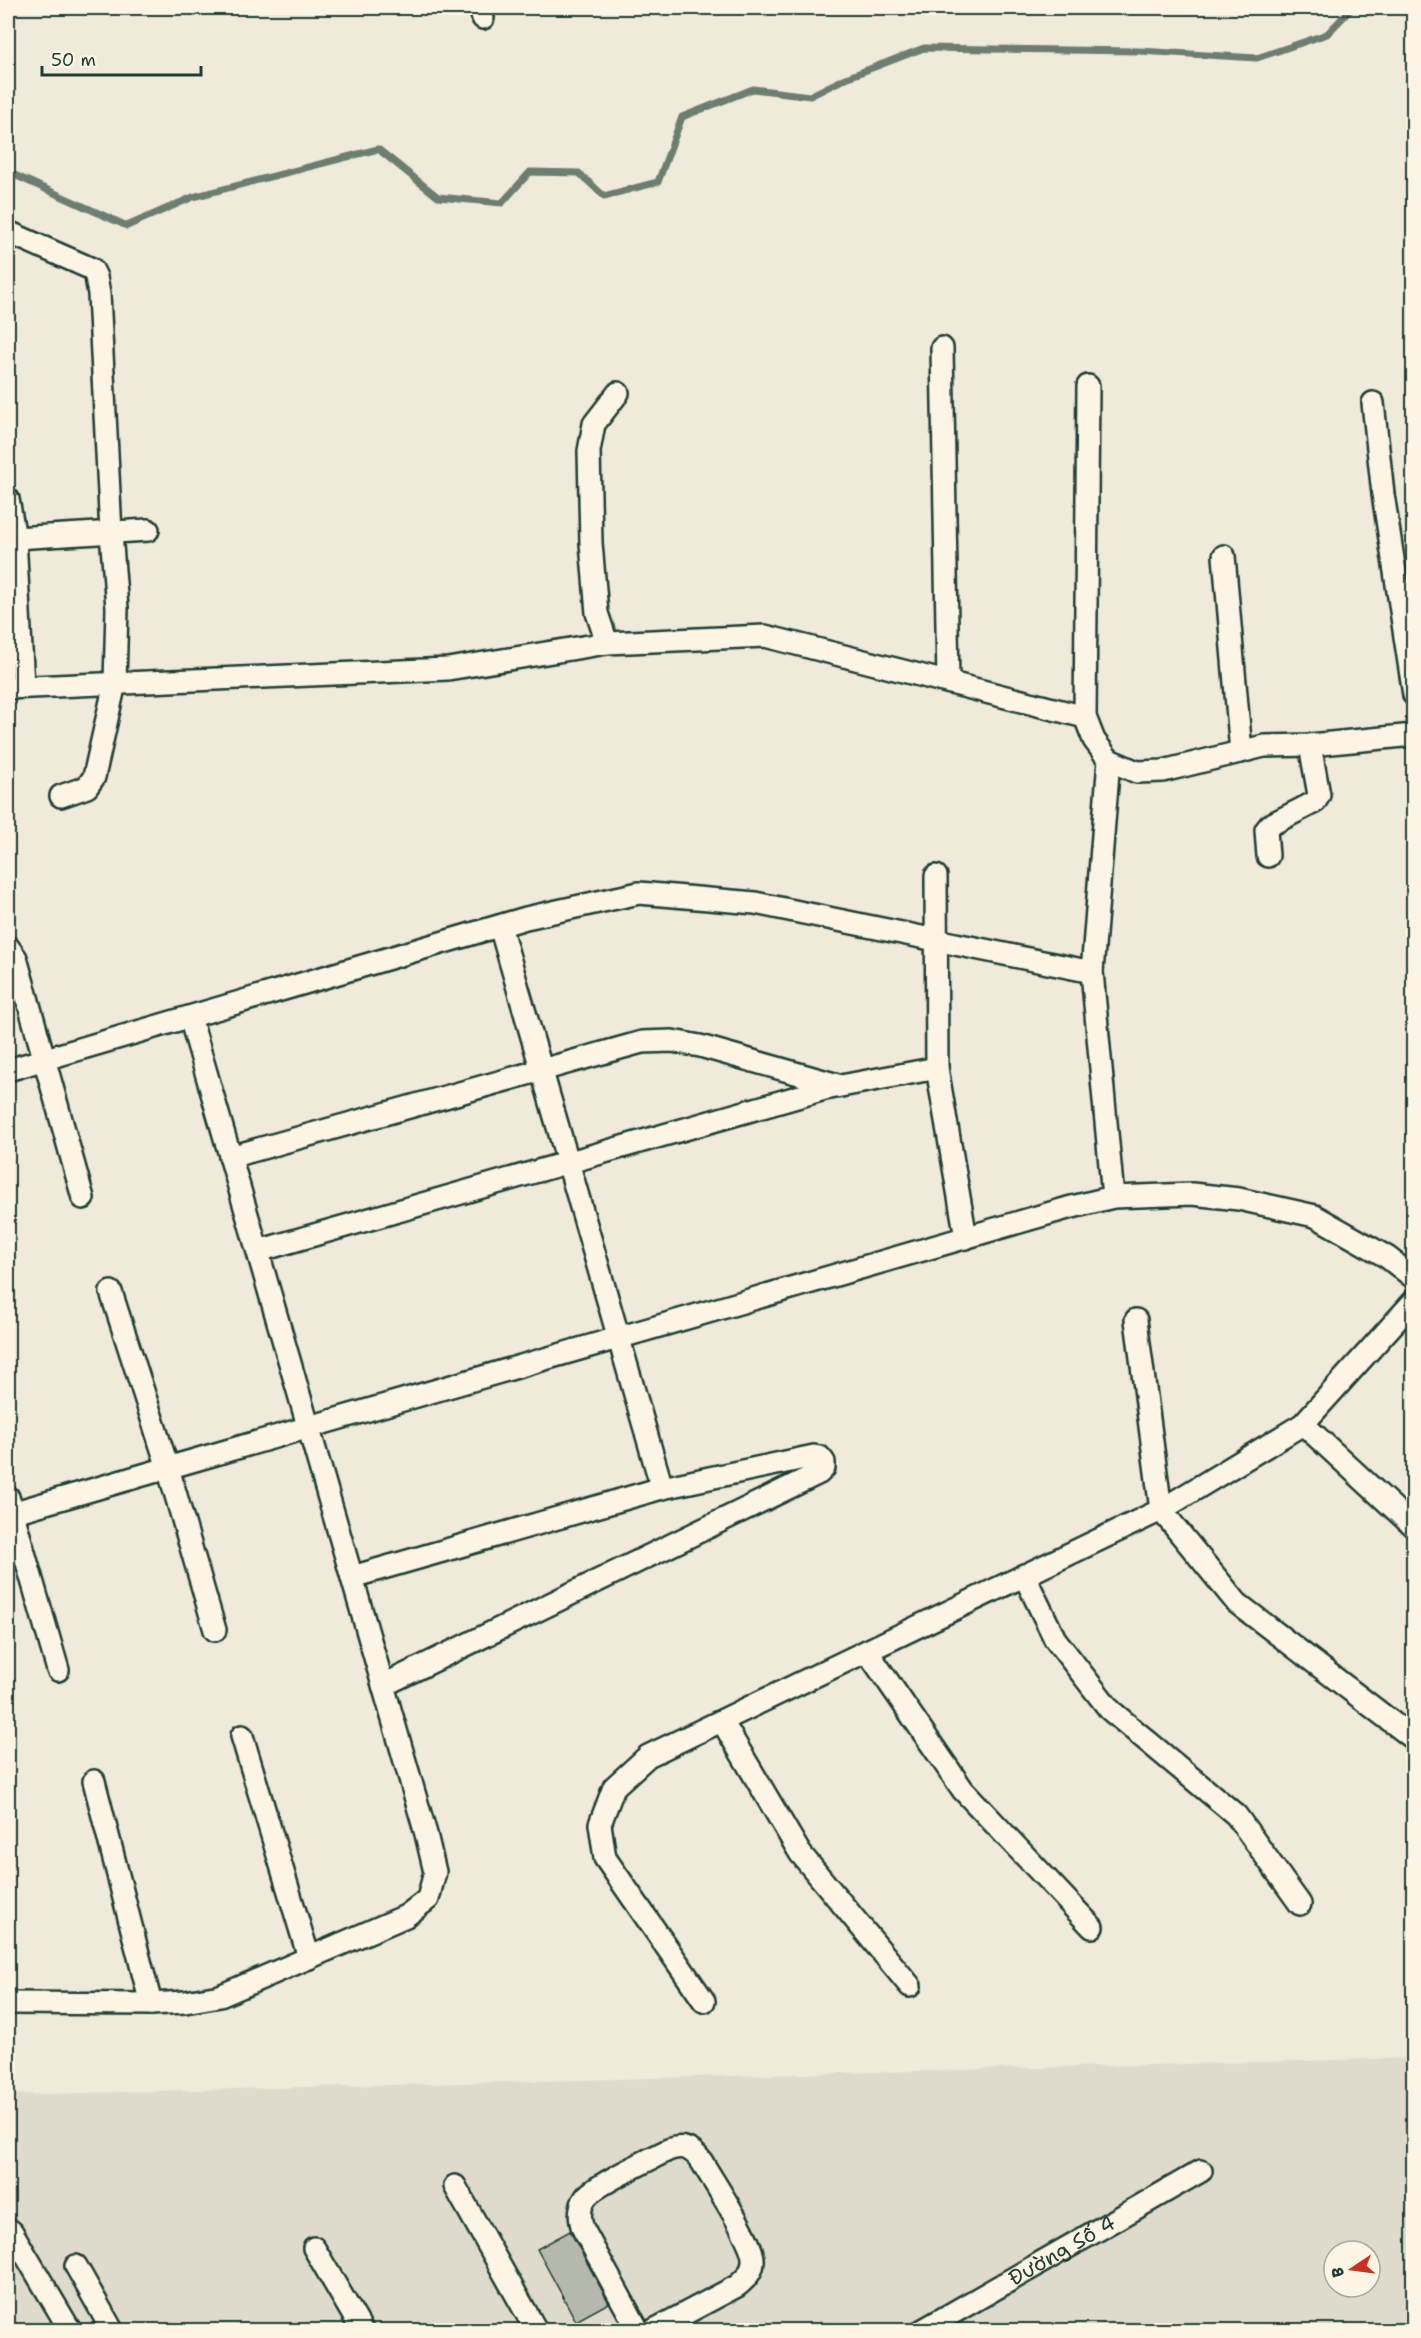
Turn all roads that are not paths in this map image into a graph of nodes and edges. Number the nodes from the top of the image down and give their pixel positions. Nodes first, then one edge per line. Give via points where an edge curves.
1 (8, 232) edge
2 (942, 348) dead end
3 (1088, 386) dead end
4 (618, 393) dead end
5 (1372, 404) dead end
6 (8, 499) edge
7 (148, 530) dead end
8 (111, 532) junction
9 (15, 538) junction
10 (1224, 556) dead end
11 (607, 643) junction
12 (948, 682) junction
13 (116, 683) junction
14 (15, 687) edge
15 (1413, 695) edge
16 (1085, 717) junction
17 (1413, 735) edge
18 (1310, 745) junction
19 (1241, 752) junction
20 (1109, 760) junction
21 (61, 796) dead end
22 (1268, 856) dead end
23 (936, 876) dead end
24 (500, 926) junction
25 (937, 940) junction
26 (8, 948) edge
27 (1092, 972) junction
28 (190, 1017) junction
29 (43, 1060) junction
30 (937, 1068) junction
31 (542, 1069) junction
32 (8, 1070) edge
33 (842, 1086) junction
34 (230, 1157) junction
35 (569, 1163) junction
36 (1113, 1197) junction
37 (83, 1198) dead end
38 (966, 1238) junction
39 (258, 1251) junction
40 (1413, 1278) edge
41 (111, 1292) dead end
42 (1413, 1301) edge
43 (1136, 1320) dead end
44 (619, 1338) junction
45 (1303, 1424) junction
46 (308, 1428) junction
47 (168, 1468) junction
48 (662, 1488) junction
49 (9, 1508) edge
50 (1161, 1510) junction
51 (1413, 1527) edge
52 (1024, 1575) junction
53 (352, 1578) junction
54 (214, 1630) dead end
55 (867, 1651) junction
56 (58, 1670) dead end
57 (384, 1685) junction
58 (722, 1721) junction
59 (242, 1736) dead end
60 (1413, 1739) edge
61 (94, 1781) dead end
62 (1300, 1904) dead end
63 (1092, 1927) dead end
64 (309, 1958) junction
65 (910, 1986) dead end
66 (704, 2001) dead end
67 (8, 2003) edge
68 (151, 2004) junction
69 (1201, 2171) dead end
70 (455, 2187) dead end
71 (8, 2229) edge
72 (314, 2248) dead end
73 (76, 2266) dead end
74 (70, 2331) edge
75 (112, 2331) edge
76 (362, 2331) edge
77 (536, 2331) edge
78 (638, 2331) edge
79 (654, 2331) edge
80 (923, 2331) edge

1 - 8 street via 92,269 96,277
2 - 12 street
3 - 16 street
4 - 11 street via 594,424 589,451 597,613
5 - 15 street
6 - 9 street
7 - 8 street
8 - 9 street
8 - 13 street via 117,608
9 - 14 street
10 - 19 street
11 - 12 street via 765,636
11 - 13 street via 448,669
12 - 16 street
13 - 14 street
13 - 21 street via 94,777 87,787
16 - 20 street via 1094,740
17 - 18 street
18 - 19 street via 1264,746
18 - 22 street via 1319,795 1315,802 1270,825 1266,830
19 - 20 street via 1163,771 1137,772
20 - 27 street
23 - 25 street
24 - 25 street via 639,893 755,903
24 - 28 street
24 - 31 street
25 - 27 street
25 - 30 street
26 - 29 street via 16,958
27 - 36 street
28 - 29 street
28 - 34 street
29 - 32 street
29 - 37 street
30 - 33 street
30 - 38 street
31 - 33 street via 642,1042 672,1041
31 - 34 street
31 - 35 street
33 - 35 street
34 - 39 street
35 - 39 street
35 - 44 street
36 - 38 street
36 - 40 street via 1192,1194 1239,1199 1315,1216 1388,1257
38 - 44 street
39 - 46 street
41 - 47 street
42 - 45 street
43 - 50 street
44 - 46 street
44 - 48 street
45 - 50 street
45 - 51 street
46 - 47 street
46 - 53 street
47 - 49 street
47 - 54 street
48 - 53 street
48 - 57 street via 814,1456 820,1456 824,1462 819,1473
49 - 56 street
50 - 52 street
50 - 60 street via 1237,1603
52 - 55 street
52 - 62 street via 1055,1639 1110,1710 1236,1815
53 - 57 street
55 - 58 street
55 - 63 street via 963,1790
57 - 64 street via 435,1872 428,1899 406,1916
58 - 65 street via 800,1853
58 - 66 street via 648,1756 614,1787 600,1824 605,1858
59 - 64 street
61 - 68 street
64 - 68 street via 220,1996
67 - 68 street
69 - 80 street, Đường Số 4
70 - 77 street
71 - 74 street
72 - 76 street
73 - 75 street
78 - 79 street via 583,2229 582,2205 596,2188 681,2147 693,2151 702,2162 747,2240 753,2266 744,2281

